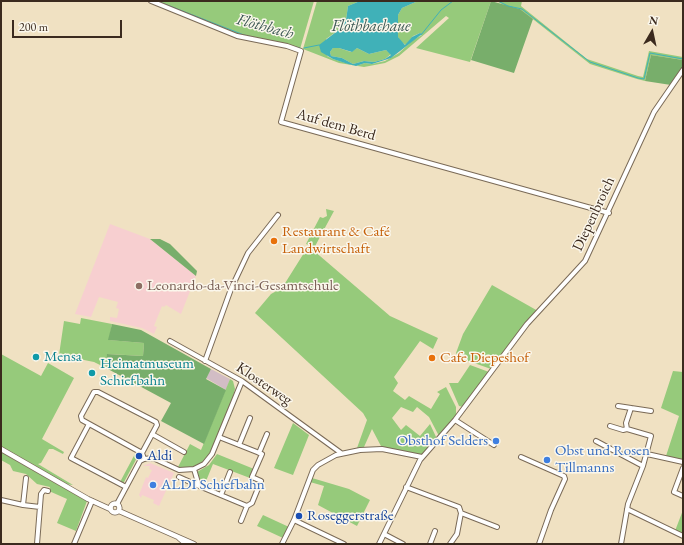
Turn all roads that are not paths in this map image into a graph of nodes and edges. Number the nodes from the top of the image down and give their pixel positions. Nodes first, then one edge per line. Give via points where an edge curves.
1 (151, 1) edge
2 (683, 70) edge
3 (609, 213) junction
4 (278, 216) dead end
5 (170, 341) dead end
6 (205, 361) junction
7 (242, 381) junction
8 (618, 406) dead end
9 (631, 408) junction
10 (651, 411) dead end
11 (250, 418) dead end
12 (455, 420) junction
13 (89, 424) junction
14 (610, 426) dead end
15 (627, 429) junction
16 (152, 434) junction
17 (267, 434) dead end
18 (219, 436) junction
19 (596, 441) dead end
20 (239, 445) junction
21 (494, 445) dead end
22 (1, 449) edge
23 (184, 452) dead end
24 (142, 453) junction
25 (259, 453) junction
26 (341, 453) junction
27 (647, 454) junction
28 (422, 457) junction
29 (521, 457) dead end
30 (144, 459) junction
31 (683, 462) edge
32 (643, 466) junction
33 (683, 468) edge
34 (194, 469) junction
35 (230, 472) dead end
36 (179, 477) dead end
37 (26, 478) dead end
38 (199, 486) junction
39 (126, 487) junction
40 (406, 487) junction
41 (48, 491) dead end
42 (221, 495) junction
43 (683, 496) edge
44 (1, 500) edge
45 (92, 501) junction
46 (117, 504) junction
47 (23, 505) junction
48 (247, 506) junction
49 (40, 507) junction
50 (110, 509) junction
51 (627, 509) junction
52 (119, 511) junction
53 (461, 513) junction
54 (294, 520) junction
55 (241, 521) dead end
56 (498, 527) dead end
57 (435, 531) dead end
58 (384, 534) junction
59 (683, 536) edge
60 (186, 543) edge
61 (539, 543) edge
62 (37, 544) edge
63 (74, 544) edge
64 (194, 544) edge
65 (282, 544) edge
66 (344, 544) edge
67 (380, 544) edge
68 (403, 544) edge
69 (430, 544) edge
70 (450, 544) edge
71 (621, 544) edge

1 - 3 street, Auf dem Berd via 237,36 301,51 281,122
2 - 3 street, Diepenbroich via 654,112
3 - 12 street, Diepenbroich via 586,261 527,324
4 - 6 street via 248,253 231,289
5 - 6 street, Klosterweg
6 - 7 street, Klosterweg
7 - 18 street
7 - 26 street, Klosterweg
8 - 9 street
9 - 10 street
9 - 15 street via 626,423
11 - 20 street
12 - 21 street
12 - 28 street
13 - 16 street via 82,420 81,416 94,392 98,392 156,422
13 - 24 street
13 - 39 street via 71,458
14 - 15 street
15 - 27 street via 651,436
16 - 23 street
16 - 24 street
17 - 25 street
18 - 20 street
18 - 34 street via 212,454 204,464
19 - 32 street
20 - 25 street
22 - 45 street
24 - 30 street
25 - 48 street via 262,454 252,477 261,481 252,503
26 - 28 street via 382,449
26 - 54 street via 318,464 312,470
27 - 31 street
27 - 32 street
28 - 40 street
29 - 61 street via 564,476 565,479
30 - 34 street via 153,458 179,470
30 - 39 street via 140,461
32 - 51 street
33 - 43 street via 674,492
34 - 38 street
35 - 42 street
36 - 38 street
37 - 47 street
38 - 42 street
39 - 46 street
40 - 53 street via 459,507
40 - 58 street
41 - 49 street via 44,490 41,494
42 - 48 street
44 - 47 street
45 - 50 street
45 - 63 street
46 - 50 street via 113,504
46 - 52 street via 120,507
47 - 49 street
48 - 55 street
49 - 62 street
50 - 52 street via 114,513
51 - 59 street
51 - 71 street
52 - 60 street via 176,536
53 - 56 street
53 - 70 street via 457,534
54 - 65 street
54 - 66 street
57 - 69 street
58 - 67 street
58 - 68 street
60 - 64 street

